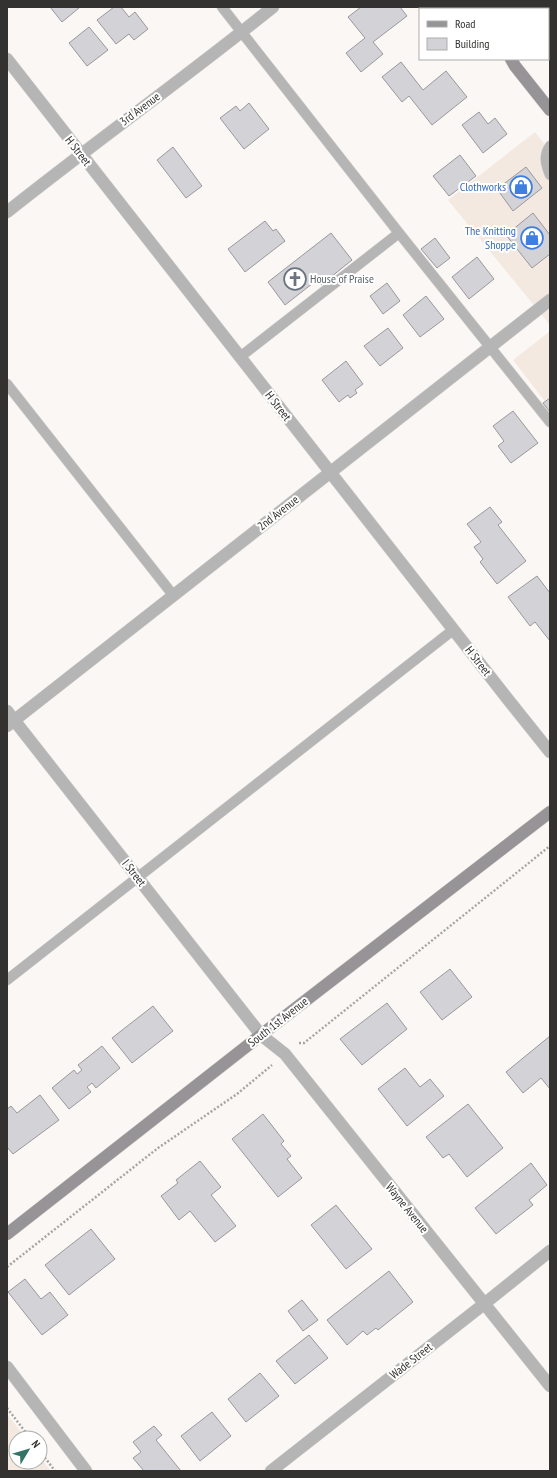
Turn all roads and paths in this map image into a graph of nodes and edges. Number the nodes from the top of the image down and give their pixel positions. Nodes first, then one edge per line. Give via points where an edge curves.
1 (222, 7) edge
2 (273, 7) edge
3 (242, 32) junction
4 (7, 59) edge
5 (512, 60) edge
6 (550, 110) edge
7 (550, 146) edge
8 (81, 154) junction
9 (550, 175) edge
10 (7, 212) edge
11 (399, 233) junction
12 (550, 300) edge
13 (490, 347) junction
14 (240, 357) junction
15 (7, 384) edge
16 (550, 422) edge
17 (330, 472) junction
18 (173, 595) junction
19 (453, 630) junction
20 (9, 719) edge
21 (550, 752) edge
22 (550, 812) edge
23 (550, 846) edge
24 (137, 878) junction
25 (7, 980) edge
26 (261, 1035) junction
27 (297, 1044) dead end
28 (271, 1066) dead end
29 (7, 1234) edge
30 (550, 1250) edge
31 (7, 1267) edge
32 (484, 1304) junction
33 (7, 1367) edge
34 (550, 1386) edge
35 (7, 1408) edge
36 (24, 1430) edge
37 (48, 1462) edge
38 (55, 1471) edge
39 (86, 1471) edge
40 (271, 1471) edge

1 - 3 lane
2 - 3 street, 3rd Avenue
3 - 8 street, 3rd Avenue
3 - 11 lane
4 - 8 street, H Street
5 - 6 main road
7 - 9 lane via 545,163
8 - 10 street, 3rd Avenue
8 - 14 street, H Street
11 - 13 lane
11 - 14 lane
12 - 13 street, 2nd Avenue
13 - 16 lane
13 - 17 street, 2nd Avenue
14 - 17 street, H Street
15 - 18 lane
17 - 18 street, 2nd Avenue
17 - 19 street, H Street
18 - 20 street, 2nd Avenue
19 - 21 street, H Street
19 - 24 lane
20 - 24 street, I Street
22 - 26 main road, South 1st Avenue
23 - 27 path via 304,1043
24 - 25 lane
24 - 26 street, I Street
26 - 29 main road, South 1st Avenue
26 - 32 street, Wayne Avenue via 285,1054
28 - 31 path via 237,1094 158,1148
30 - 32 street, Wade Street
32 - 34 street, Wayne Avenue
32 - 40 street, Wade Street
33 - 39 street
35 - 36 path
37 - 38 path

